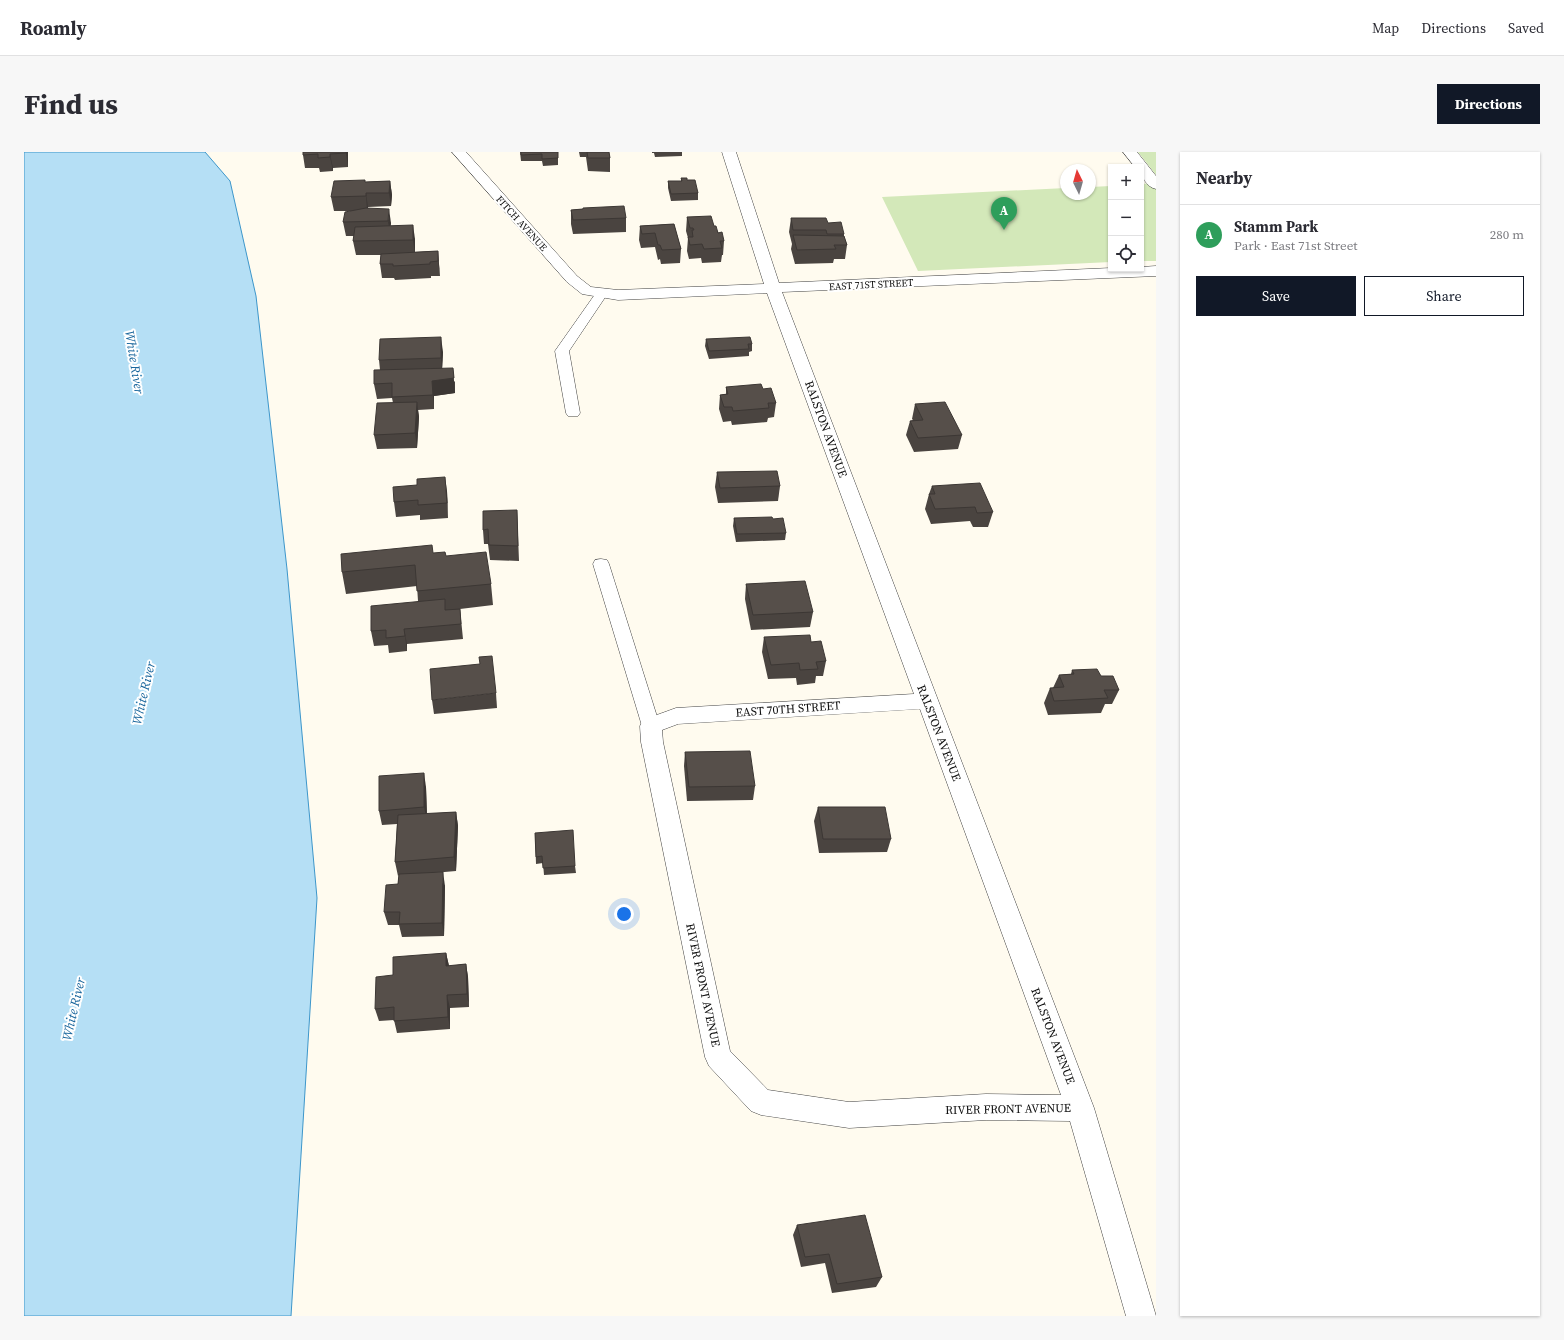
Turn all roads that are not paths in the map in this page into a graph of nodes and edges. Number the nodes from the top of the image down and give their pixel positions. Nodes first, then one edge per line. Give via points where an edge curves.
1 (459, 152) edge
2 (729, 152) edge
3 (1130, 152) edge
4 (1156, 185) edge
5 (1156, 271) edge
6 (773, 289) junction
7 (586, 291) joint
8 (602, 293) junction
9 (573, 413) dead end
10 (601, 564) dead end
11 (927, 701) junction
12 (651, 726) junction
13 (1080, 1108) junction
14 (1142, 1316) edge

1 - 7 street, FITCH AVENUE via 572,279
2 - 6 street, RALSTON AVENUE
3 - 4 street
5 - 6 street, EAST 71ST STREET
6 - 8 street, EAST 71ST STREET via 618,295
6 - 11 street, RALSTON AVENUE
7 - 8 street, EAST 71ST STREET
8 - 9 lane via 562,351
10 - 12 lane
11 - 12 street, EAST 70TH STREET via 676,716
11 - 13 street, RALSTON AVENUE
12 - 13 street, RIVER FRONT AVENUE via 652,742 718,1057 761,1102 849,1115 986,1107
13 - 14 street, RALSTON AVENUE

